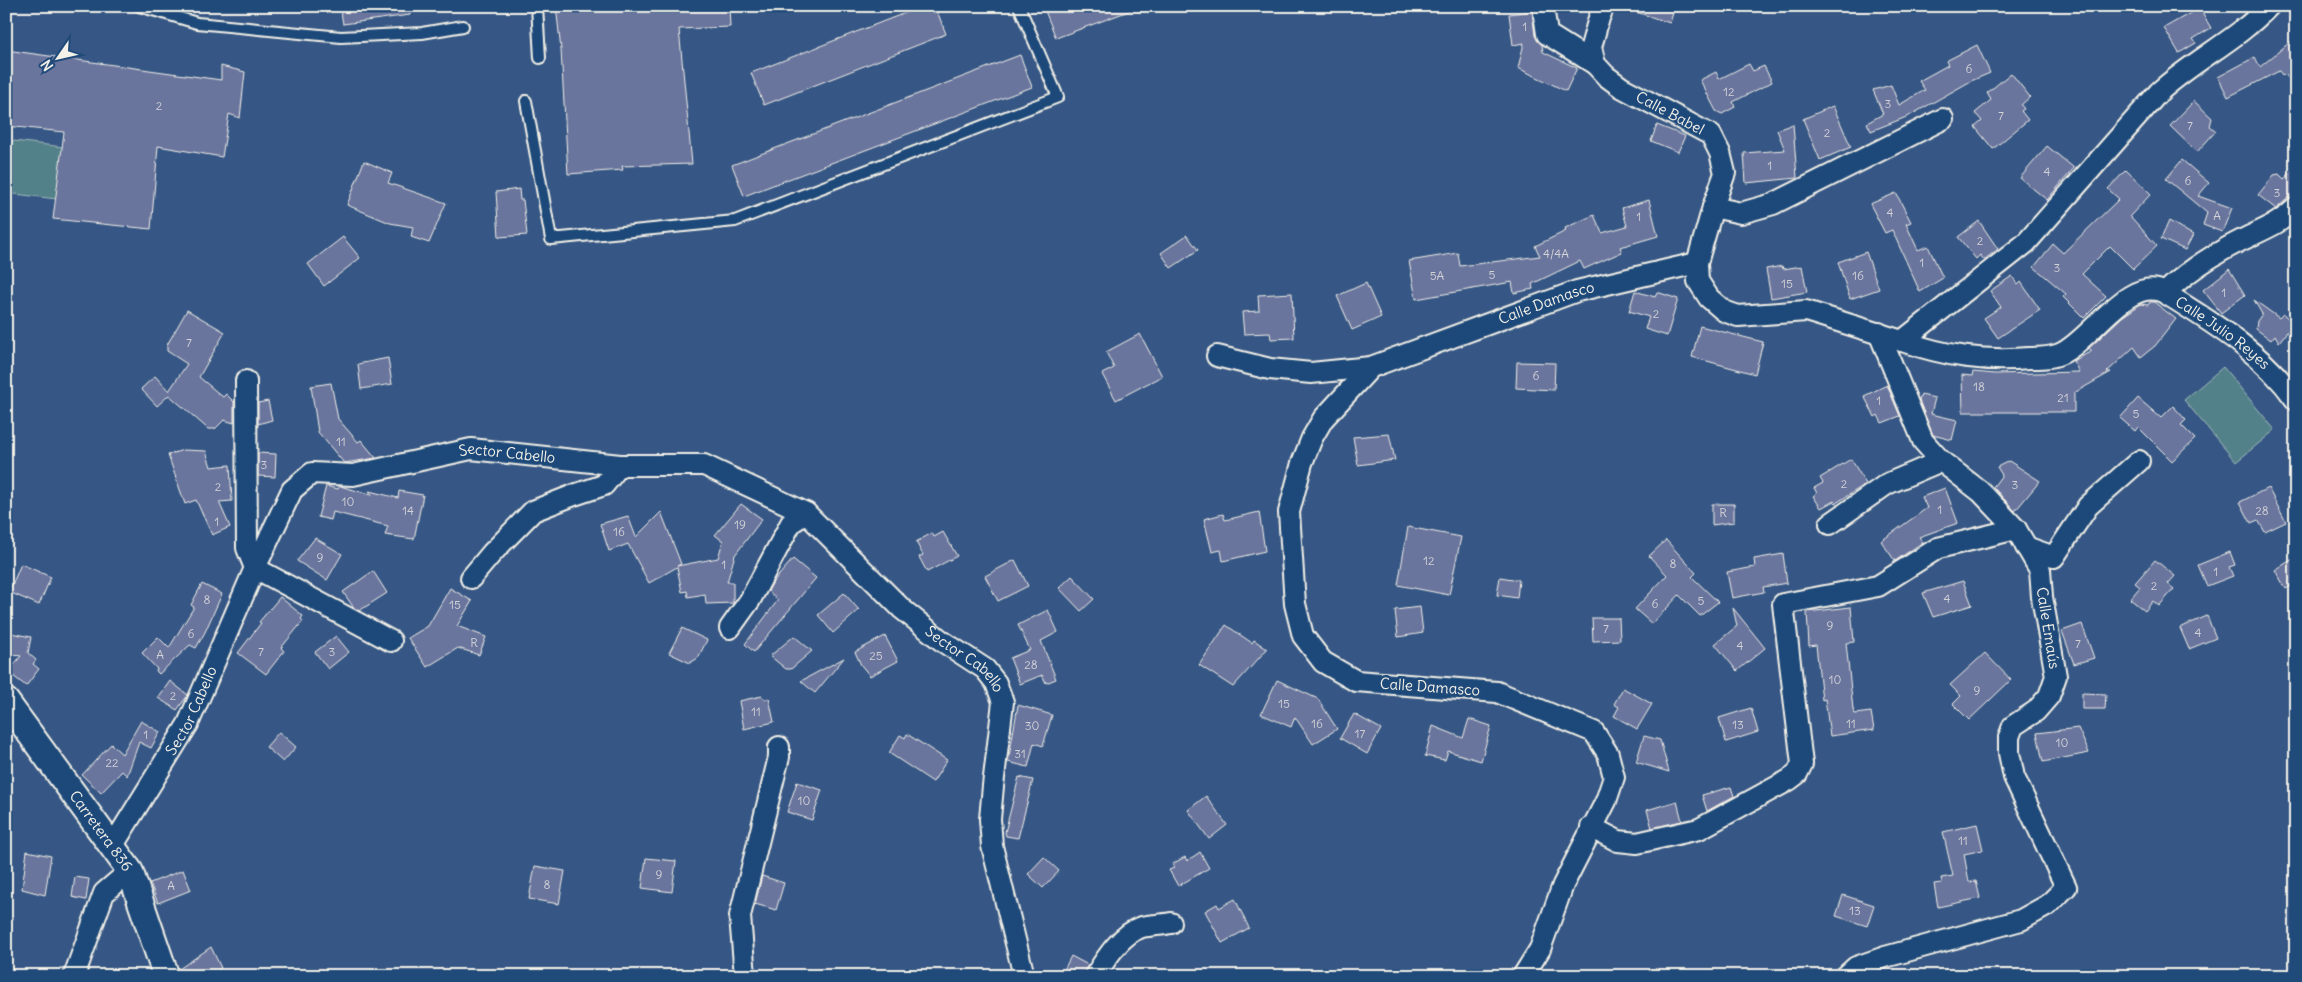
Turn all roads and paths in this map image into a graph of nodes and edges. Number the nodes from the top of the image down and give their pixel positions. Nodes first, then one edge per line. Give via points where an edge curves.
1 (138, 6) edge
2 (537, 6) edge
3 (1019, 6) edge
4 (1543, 6) edge
5 (1604, 6) edge
6 (2269, 6) edge
7 (463, 26) dead end
8 (540, 58) dead end
9 (1594, 64) junction
10 (526, 101) dead end
11 (1943, 119) dead end
12 (1713, 207) junction
13 (2296, 208) edge
14 (1697, 263) junction
15 (2166, 293) junction
16 (1879, 333) junction
17 (1902, 341) junction
18 (1217, 356) dead end
19 (1371, 367) junction
20 (246, 381) dead end
21 (2292, 389) edge
22 (1941, 461) junction
23 (2139, 461) dead end
24 (620, 464) junction
25 (806, 513) junction
26 (1830, 524) dead end
27 (2016, 529) junction
28 (2026, 547) junction
29 (255, 568) junction
30 (471, 578) dead end
31 (730, 628) dead end
32 (392, 641) dead end
33 (6, 701) edge
34 (780, 747) dead end
35 (1592, 827) junction
36 (112, 847) junction
37 (130, 872) junction
38 (1170, 923) dead end
39 (74, 976) edge
40 (166, 976) edge
41 (744, 976) edge
42 (1024, 976) edge
43 (1095, 976) edge
44 (1523, 976) edge
45 (1846, 976) edge

1 - 7 lane via 197,23 341,37 422,33
2 - 8 lane
3 - 10 lane via 1058,97 735,221 550,239
4 - 9 street, Calle Babel via 1547,34
5 - 9 street via 1591,47
6 - 17 street via 2249,26 2179,74 2159,92 2026,243
9 - 12 street, Calle Babel via 1622,88 1711,135 1720,152 1725,173
11 - 12 street via 1773,204 1741,212
12 - 14 street, Calle Babel
13 - 15 street via 2282,221 2208,257
14 - 16 street via 1698,281 1709,298 1724,311 1738,316 1806,311
14 - 19 street, Calle Damasco via 1577,291
15 - 17 street via 2157,288 2143,289 2127,298 2059,355 2002,361 1965,358
15 - 21 street, Calle Julio Reyes via 2232,335
16 - 17 street
16 - 22 street, Calle Emaús via 1922,441
18 - 19 street, Calle Damasco via 1270,369 1311,373
19 - 35 street, Calle Damasco via 1323,419 1302,463 1289,512 1296,604 1303,636 1323,662 1356,681 1497,692 1594,732 1608,754 1614,777
20 - 29 street via 247,548
22 - 26 street via 1887,484
22 - 27 street, Calle Emaús via 1980,492
23 - 28 street via 2088,506 2054,557
24 - 25 street, Sector Cabello via 704,465
24 - 29 street, Sector Cabello via 471,449 353,475 312,473 292,490
24 - 30 street via 604,485 533,512
25 - 31 street via 791,523 750,600
25 - 42 street, Sector Cabello via 902,609 942,641 985,668 996,683 1003,702 992,786 992,846
27 - 28 street, Calle Emaús
27 - 35 street via 1938,548 1878,586 1783,604 1802,764 1798,774 1699,829 1637,843 1618,841
28 - 45 street, Calle Emaús via 2040,570 2056,676 2043,703 2013,726 2009,752 2014,777 2066,887 2048,905 2020,920 1885,957 1856,967
29 - 32 street
29 - 36 street, Sector Cabello via 188,724
33 - 36 street, Carretera 836
34 - 41 street via 740,916
35 - 44 street, Calle Damasco via 1563,886 1540,949
36 - 37 street, Carretera 836
37 - 39 street via 104,893
37 - 40 street, Carretera 836
38 - 43 street via 1142,927 1134,932 1118,944

